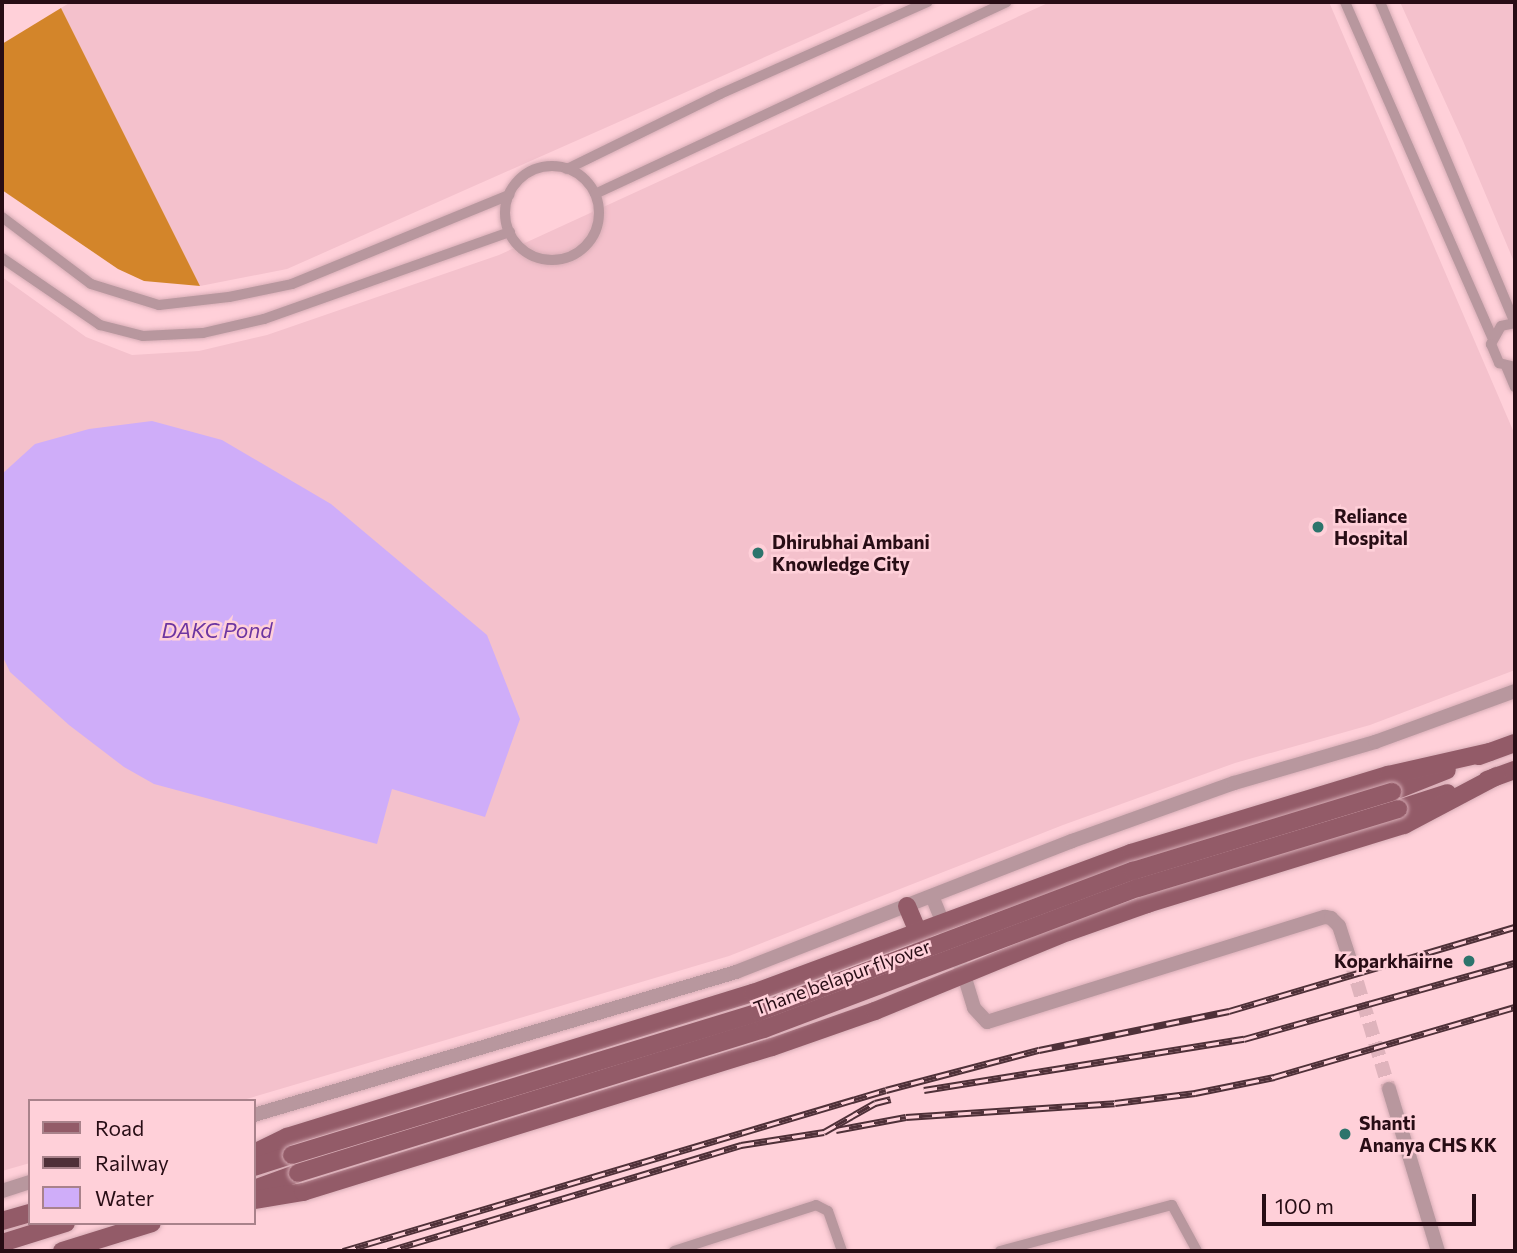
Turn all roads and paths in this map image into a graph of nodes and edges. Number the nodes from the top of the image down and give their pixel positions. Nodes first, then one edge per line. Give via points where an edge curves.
1 (928, 2) edge
2 (1006, 2) edge
3 (1345, 2) edge
4 (1380, 2) edge
5 (567, 169) junction
6 (595, 194) junction
7 (509, 195) junction
8 (2, 217) edge
9 (510, 232) junction
10 (2, 258) edge
11 (1515, 323) edge
12 (1492, 337) junction
13 (1511, 367) edge
14 (1515, 387) edge
15 (1515, 691) edge
16 (1515, 743) edge
17 (1489, 752) junction
18 (1515, 770) edge
19 (1497, 776) junction
20 (1395, 801) junction
21 (932, 896) junction
22 (907, 906) junction
23 (943, 922) junction
24 (918, 932) junction
25 (1351, 962) tunnel mouth
26 (964, 975) junction
27 (939, 984) junction
28 (1389, 1089) tunnel mouth
29 (256, 1114) edge
30 (256, 1152) edge
31 (256, 1166) edge
32 (28, 1183) edge
33 (256, 1188) edge
34 (2, 1191) edge
35 (256, 1200) edge
36 (28, 1214) edge
37 (2, 1221) edge
38 (60, 1225) edge
39 (146, 1225) edge
40 (2, 1243) edge
41 (62, 1251) edge
42 (674, 1251) edge
43 (842, 1251) edge
44 (1000, 1251) edge
45 (1196, 1251) edge
46 (1438, 1251) edge

1 - 5 street via 720,94
2 - 6 street
3 - 12 street
4 - 11 street
5 - 6 street via 588,183
5 - 7 street via 540,168 516,183
6 - 9 street via 596,231 569,257 542,259 529,254
7 - 8 street via 292,284 159,305 91,284
7 - 9 street via 506,220
9 - 10 street via 264,319 191,334 143,337 100,325
11 - 12 street via 1501,326
12 - 13 street via 1494,357
13 - 14 street
15 - 21 street via 1375,742 1221,788
16 - 17 main road
17 - 20 main road
17 - 23 main road via 1388,775 1132,853
18 - 19 main road
19 - 20 main road
19 - 26 main road via 1404,825 1147,904
20 - 31 main road, Thane belapur flyover, bridge via 1133,871 759,1012
20 - 33 main road, Thane belapur flyover, bridge via 1138,888 764,1029
21 - 22 street
21 - 23 street
22 - 24 main road
22 - 29 street via 736,972
23 - 24 main road
23 - 26 street
24 - 27 main road
24 - 30 main road via 753,993 287,1137
25 - 26 street via 1339,926 1325,918 987,1022 974,1008
26 - 27 main road
27 - 35 main road via 758,1052 303,1192
28 - 46 street
32 - 34 street
36 - 37 main road
38 - 40 main road
39 - 41 main road
42 - 43 street via 816,1205 828,1211
44 - 45 street via 1172,1205

